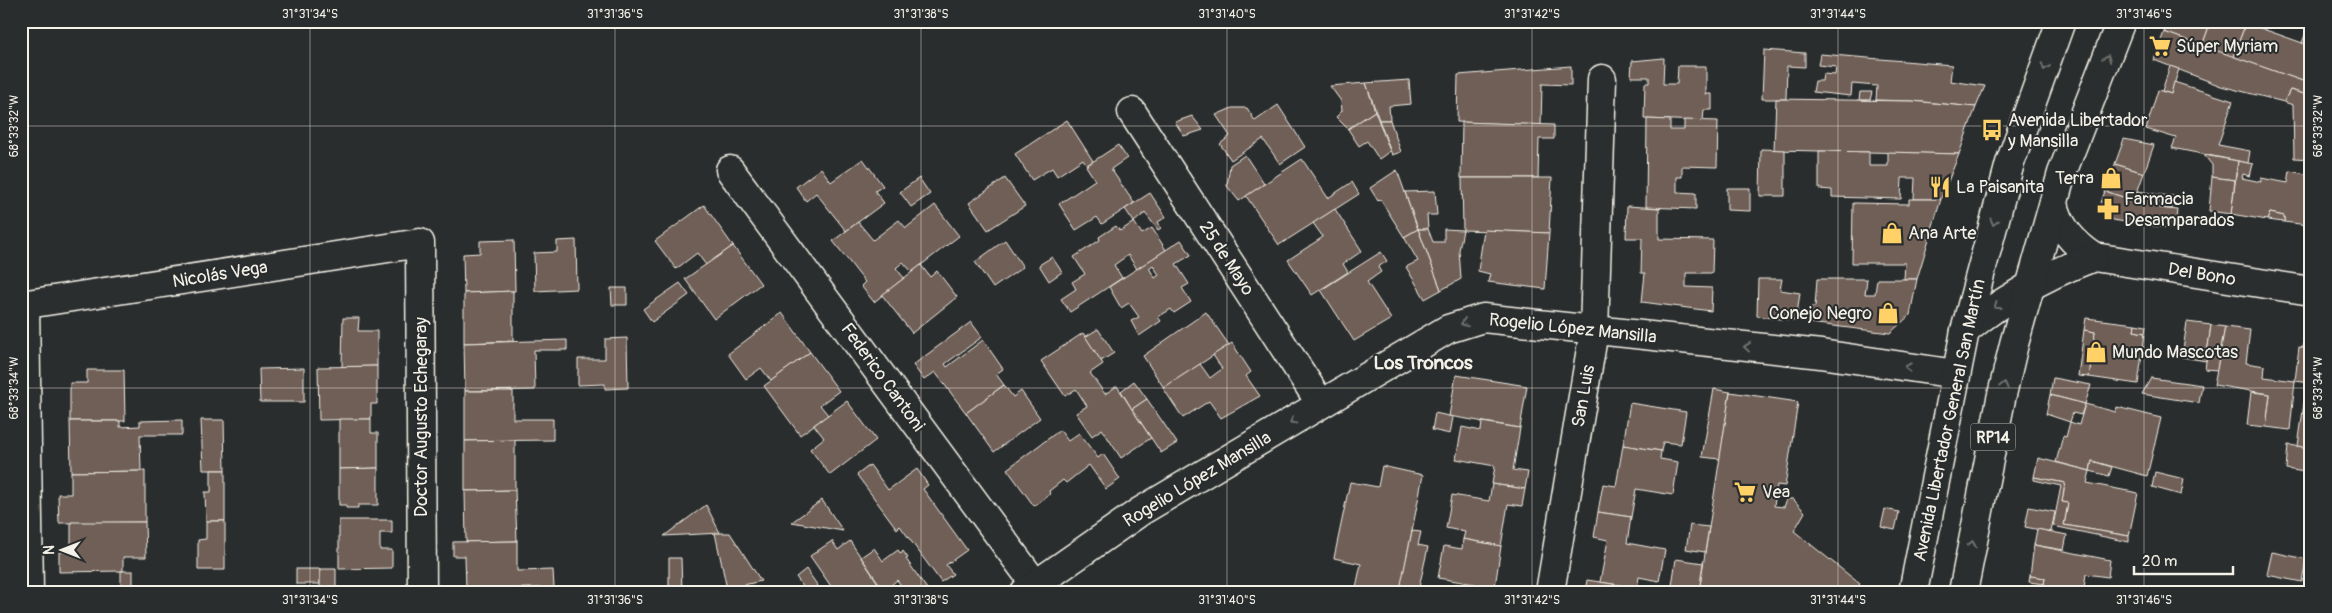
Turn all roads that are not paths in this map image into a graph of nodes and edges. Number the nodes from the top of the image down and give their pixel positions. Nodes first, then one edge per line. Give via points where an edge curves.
1 (2061, 21) edge
2 (2121, 21) edge
3 (1602, 79) dead end
4 (1132, 112) dead end
5 (730, 170) dead end
6 (2054, 203) junction
7 (420, 243) joint
8 (2094, 257) junction
9 (2030, 285) junction
10 (2311, 291) edge
11 (23, 304) edge
12 (1594, 331) junction
13 (1965, 331) junction
14 (1956, 374) junction
15 (1321, 404) junction
16 (1030, 588) edge
17 (29, 592) edge
18 (422, 592) edge
19 (1550, 592) edge
20 (1913, 592) edge
21 (1963, 592) edge

1 -> 13 street, Avenida Libertador General San Martín / RP14 via 2010,163
6 -> 2 street, RP14 via 2066,162
3 - 12 street, San Luis
4 - 15 street, 25 de Mayo
5 - 16 street, Federico Cantoni
6 - 8 street, Del Bono via 2066,231 2080,248
6 - 9 street, RP14
7 - 11 street, Nicolás Vega
7 - 18 street, Doctor Augusto Echegaray
8 - 9 street
8 - 10 street, Del Bono
9 -> 13 street
21 -> 9 street, RP14 via 2000,399
11 - 17 street
14 -> 12 street, Rogelio López Mansilla via 1821,354
12 -> 15 street, Rogelio López Mansilla via 1475,319 1448,329
12 - 19 street, San Luis
13 - 14 street, Avenida Libertador General San Martín / RP14
14 - 20 street, Avenida Libertador General San Martín / RP14
15 -> 16 street, Rogelio López Mansilla via 1141,511

